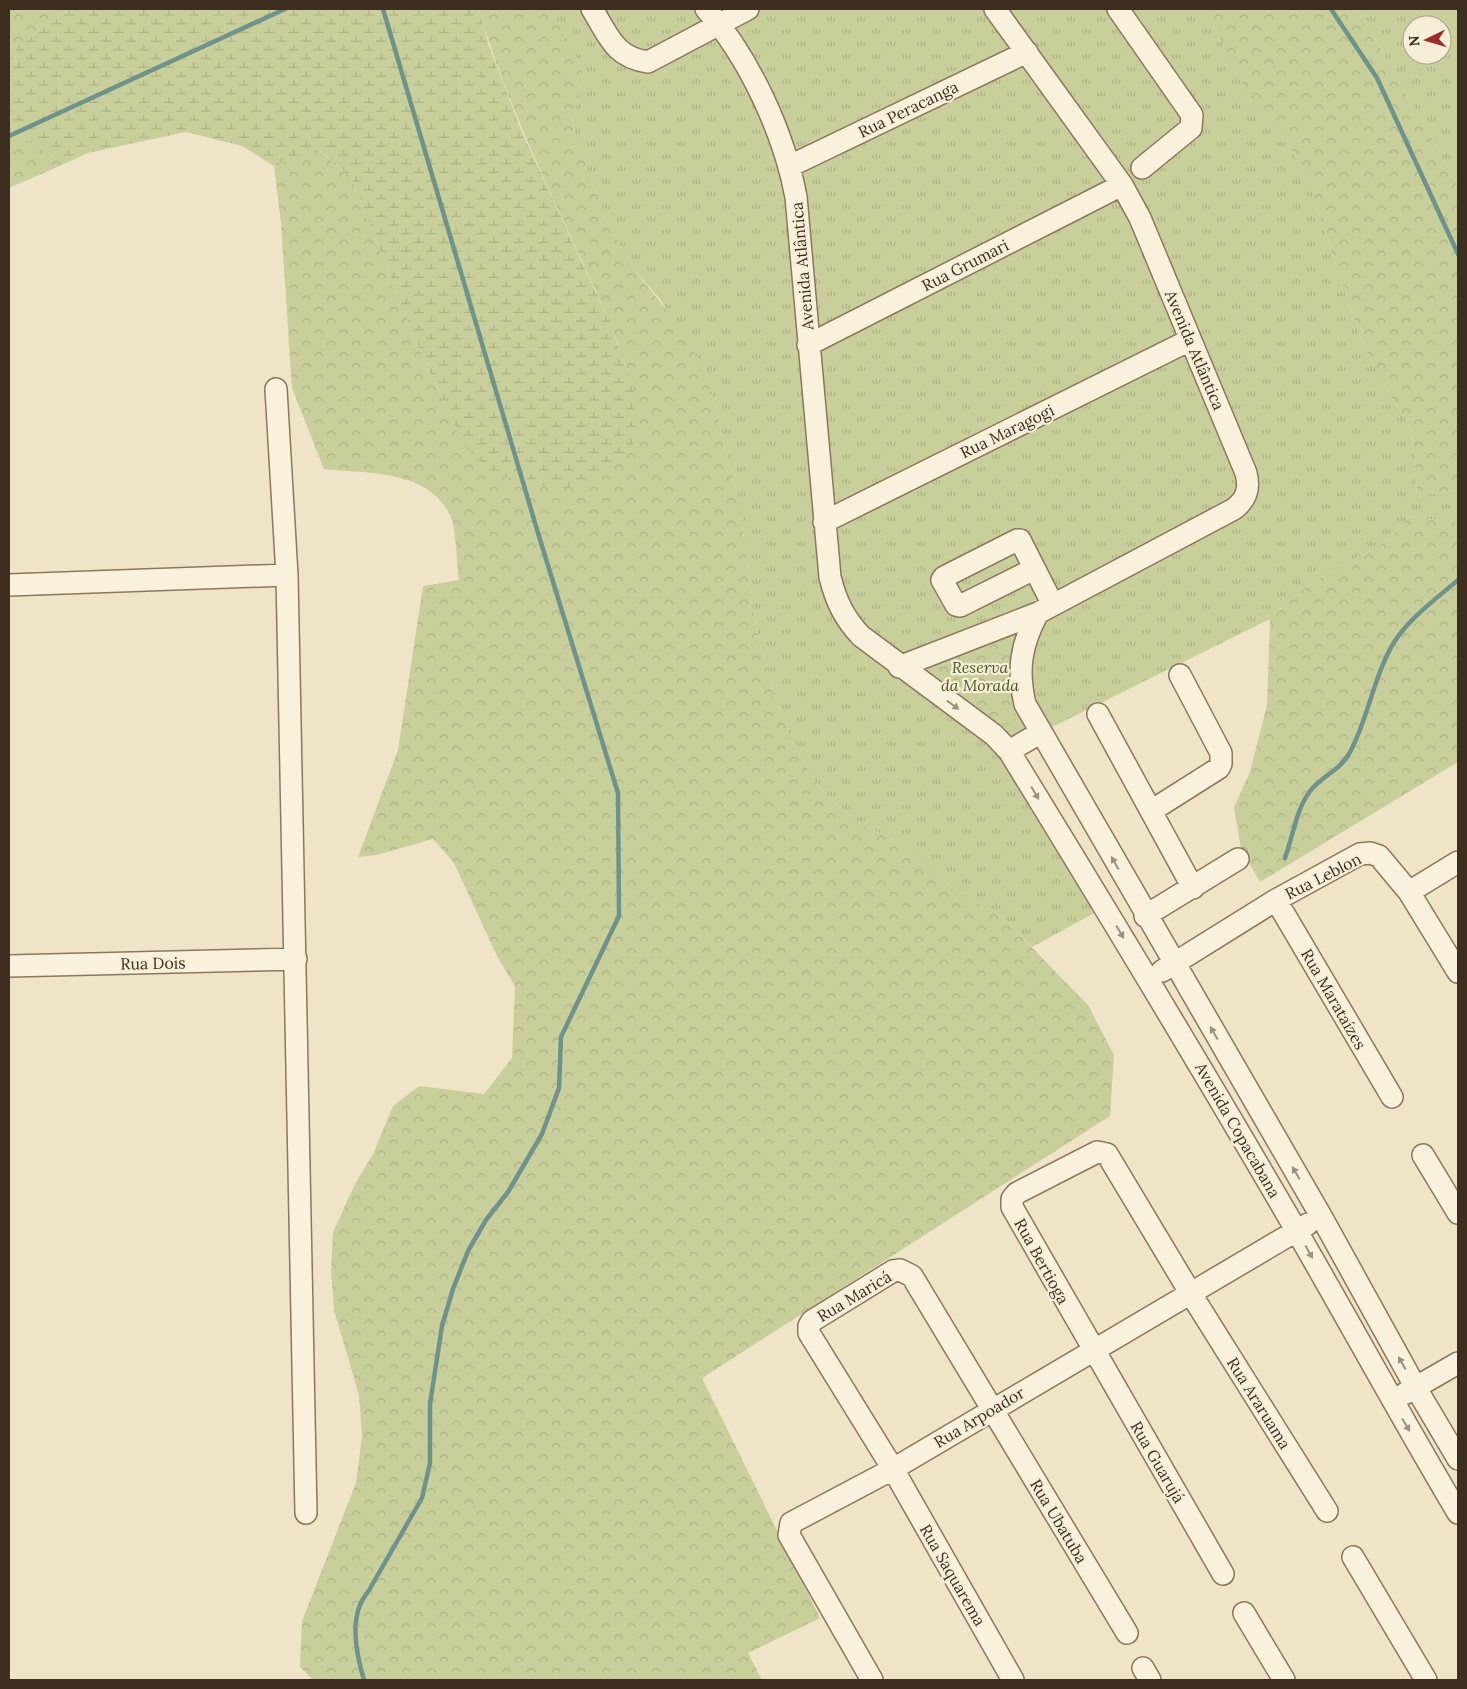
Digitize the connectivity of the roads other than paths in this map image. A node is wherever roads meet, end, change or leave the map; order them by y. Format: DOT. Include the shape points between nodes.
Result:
graph roads {
  1 [pos="592,9"];
  2 [pos="748,9"];
  3 [pos="996,9"];
  4 [pos="1118,9"];
  5 [pos="713,16"];
  6 [pos="1027,52"];
  7 [pos="790,166"];
  8 [pos="1142,168"];
  9 [pos="1122,185"];
  10 [pos="1190,340"];
  11 [pos="808,345"];
  12 [pos="276,389"];
  13 [pos="824,522"];
  14 [pos="1034,569"];
  15 [pos="287,575"];
  16 [pos="9,585"];
  17 [pos="1045,609"];
  18 [pos="899,667"];
  19 [pos="1180,676"];
  20 [pos="1098,714"];
  21 [pos="1040,733"];
  22 [pos="1009,751"];
  23 [pos="1151,810"];
  24 [pos="1238,859"];
  25 [pos="1458,862"];
  26 [pos="1194,888"];
  27 [pos="1409,892"];
  28 [pos="1276,900"];
  29 [pos="1145,916"];
  30 [pos="296,959"];
  31 [pos="1175,964"];
  32 [pos="9,966"];
  33 [pos="1458,972"];
  34 [pos="1148,979"];
  35 [pos="1392,1097"];
  36 [pos="1423,1155"];
  37 [pos="1458,1213"];
  38 [pos="1321,1216"];
  39 [pos="1297,1231"];
  40 [pos="1191,1294"];
  41 [pos="1093,1351"];
  42 [pos="1458,1363"];
  43 [pos="1416,1388"];
  44 [pos="1392,1401"];
  45 [pos="991,1409"];
  46 [pos="1458,1459"];
  47 [pos="893,1469"];
  48 [pos="1327,1511"];
  49 [pos="306,1513"];
  50 [pos="1458,1513"];
  51 [pos="1353,1557"];
  52 [pos="1223,1574"];
  53 [pos="1244,1612"];
  54 [pos="1127,1633"];
  55 [pos="872,1680"];
  56 [pos="1013,1680"];
  57 [pos="1284,1680"];
  58 [pos="1426,1680"];
  1 -- 5 [label="street" via="619,52 633,60 648,62"];
  2 -- 5 [label="street"];
  3 -- 6 [label="street, Avenida Atlântica"];
  4 -- 8 [label="street" via="1192,115 1191,128"];
  5 -- 7 [label="street, Avenida Atlântica" via="750,74"];
  6 -- 7 [label="street, Rua Peracanga"];
  6 -- 9 [label="street, Avenida Atlântica"];
  7 -- 11 [label="street, Avenida Atlântica" via="796,197"];
  9 -- 10 [label="street, Avenida Atlântica" via="1140,218"];
  9 -- 11 [label="street, Rua Grumari"];
  10 -- 13 [label="street, Rua Maragogi"];
  10 -- 17 [label="street, Avenida Atlântica" via="1246,473 1246,497 1234,509"];
  11 -- 13 [label="street, Avenida Atlântica"];
  12 -- 15 [label="street"];
  13 -- 18 [label="street, Avenida Atlântica" via="830,577 842,613 860,636"];
  14 -- 17 [label="street"];
  15 -- 16 [label="street"];
  15 -- 30 [label="street"];
  17 -- 18 [label="street, Avenida Atlântica"];
  17 -- 21 [label="street" via="1027,633 1020,658 1020,686"];
  18 -- 22 [label="street, Avenida Atlântica, one-way" via="994,735"];
  19 -- 23 [label="street" via="1220,753 1222,764"];
  20 -- 23 [label="street"];
  21 -- 22 [label="street"];
  29 -- 21 [label="street, Avenida Copacabana, one-way"];
  22 -- 34 [label="street, Avenida Copacabana, one-way"];
  23 -- 26 [label="street"];
  24 -- 26 [label="street"];
  25 -- 27 [label="street"];
  26 -- 29 [label="street"];
  27 -- 28 [label="street, Rua Leblon" via="1379,856 1370,853 1360,854"];
  27 -- 33 [label="street, Rua Leblon"];
  28 -- 31 [label="street, Rua Leblon"];
  28 -- 35 [label="street, Rua Marataízes"];
  29 -- 31 [label="street, Avenida Copacabana"];
  30 -- 32 [label="street, Rua Dois"];
  30 -- 49 [label="street"];
  31 -- 34 [label="street, Rua Leblon"];
  38 -- 31 [label="street, Avenida Copacabana, one-way"];
  34 -- 39 [label="street, Avenida Copacabana"];
  36 -- 37 [label="street"];
  38 -- 39 [label="street, Rua Arpoador"];
  43 -- 38 [label="street, Avenida Copacabana, one-way"];
  39 -- 40 [label="street, Rua Arpoador"];
  39 -- 44 [label="street, Avenida Copacabana, one-way"];
  40 -- 41 [label="street, Rua Arpoador"];
  40 -- 41 [label="street, Rua Bertioga" via="1104,1152 1097,1152 1017,1193 1012,1199 1012,1207"];
  40 -- 48 [label="street, Rua Araruama"];
  41 -- 45 [label="street, Rua Arpoador"];
  41 -- 52 [label="street, Rua Guarujá"];
  42 -- 43 [label="street"];
  43 -- 44 [label="street"];
  43 -- 46 [label="street, Avenida Copacabana"];
  44 -- 50 [label="street, Avenida Copacabana, one-way"];
  45 -- 47 [label="street, Rua Arpoador"];
  45 -- 47 [label="street, Rua Maricá" via="912,1276 900,1270 893,1271 812,1321 809,1333"];
  45 -- 54 [label="street, Rua Ubatuba"];
  47 -- 55 [label="street, Rua Arpoador" via="791,1523 788,1528 789,1535"];
  47 -- 56 [label="street, Rua Saquarema"];
  51 -- 58 [label="street"];
  53 -- 57 [label="street"];
}
